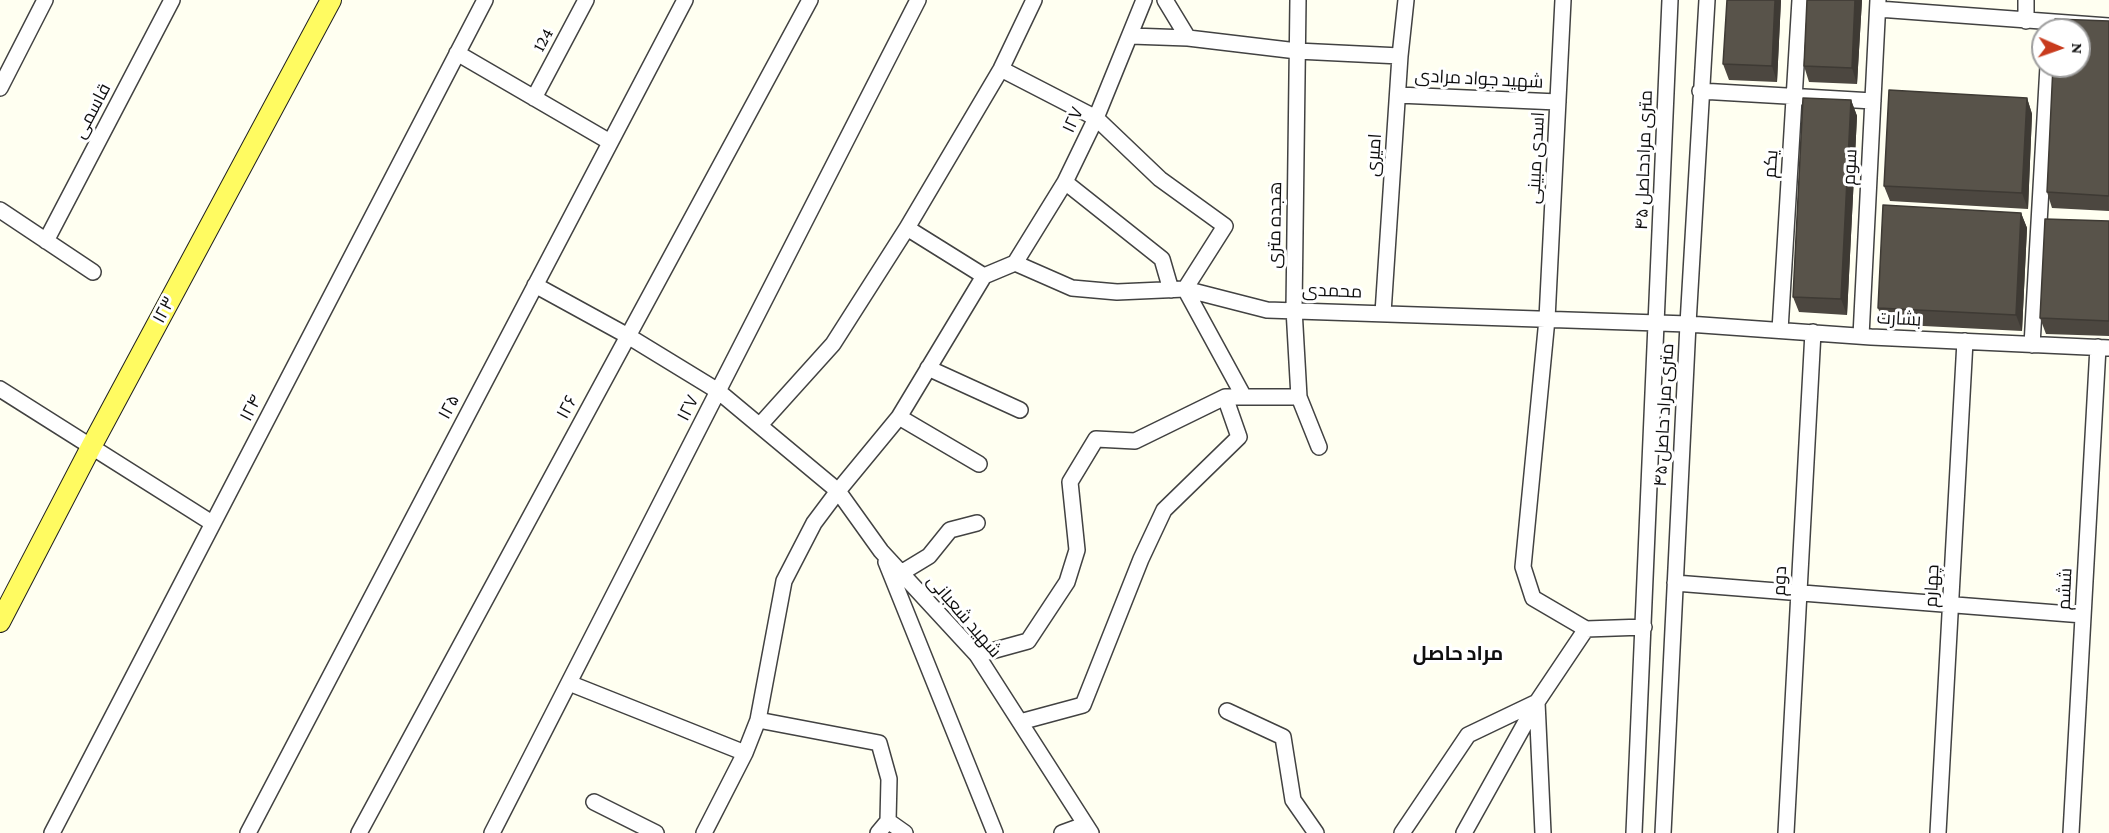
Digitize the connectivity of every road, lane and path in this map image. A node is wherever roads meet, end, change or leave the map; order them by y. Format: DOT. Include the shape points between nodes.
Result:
graph roads {
  1 [pos="45,0"];
  2 [pos="172,0"];
  3 [pos="331,0"];
  4 [pos="485,0"];
  5 [pos="586,0"];
  6 [pos="685,0"];
  7 [pos="810,0"];
  8 [pos="918,0"];
  9 [pos="1034,0"];
  10 [pos="1144,0"];
  11 [pos="1165,0"];
  12 [pos="1298,0"];
  13 [pos="1406,0"];
  14 [pos="1563,0"];
  15 [pos="1670,0"];
  16 [pos="1707,0"];
  17 [pos="1800,0"];
  18 [pos="2026,0"];
  19 [pos="1878,5"];
  20 [pos="2026,21"];
  21 [pos="2031,22"];
  22 [pos="2091,26"];
  23 [pos="2109,26"];
  24 [pos="1131,36"];
  25 [pos="1188,39"];
  26 [pos="1297,51"];
  27 [pos="457,53"];
  28 [pos="1400,56"];
  29 [pos="1001,69"];
  30 [pos="2046,78"];
  31 [pos="0,88"];
  32 [pos="1700,91"];
  33 [pos="1398,95"];
  34 [pos="1795,96"];
  35 [pos="1877,97"];
  36 [pos="534,98"];
  37 [pos="1558,102"];
  38 [pos="1096,118"];
  39 [pos="610,142"];
  40 [pos="1065,182"];
  41 [pos="0,210"];
  42 [pos="907,228"];
  43 [pos="46,241"];
  44 [pos="1015,263"];
  45 [pos="93,272"];
  46 [pos="984,276"];
  47 [pos="535,285"];
  48 [pos="1178,290"];
  49 [pos="1294,309"];
  50 [pos="1383,313"];
  51 [pos="1547,318"];
  52 [pos="1656,322"];
  53 [pos="1688,324"];
  54 [pos="1780,330"];
  55 [pos="1813,332"];
  56 [pos="628,336"];
  57 [pos="1861,336"];
  58 [pos="1965,341"];
  59 [pos="2032,345"];
  60 [pos="2104,347"];
  61 [pos="928,368"];
  62 [pos="0,389"];
  63 [pos="718,391"];
  64 [pos="1225,397"];
  65 [pos="1244,397"];
  66 [pos="1299,397"];
  67 [pos="1020,410"];
  68 [pos="898,417"];
  69 [pos="760,425"];
  70 [pos="91,447"];
  71 [pos="1319,447"];
  72 [pos="979,464"];
  73 [pos="838,491"];
  74 [pos="212,523"];
  75 [pos="977,524"];
  76 [pos="881,550"];
  77 [pos="901,573"];
  78 [pos="1675,583"];
  79 [pos="1799,593"];
  80 [pos="1951,605"];
  81 [pos="2083,615"];
  82 [pos="0,622"];
  83 [pos="1644,627"];
  84 [pos="1586,629"];
  85 [pos="977,656"];
  86 [pos="569,683"];
  87 [pos="1537,702"];
  88 [pos="1227,711"];
  89 [pos="758,720"];
  90 [pos="1020,722"];
  91 [pos="745,753"];
  92 [pos="594,802"];
  93 [pos="888,821"];
  94 [pos="1088,829"];
  95 [pos="51,833"];
  96 [pos="248,833"];
  97 [pos="359,833"];
  98 [pos="492,833"];
  99 [pos="656,833"];
  100 [pos="704,833"];
  101 [pos="878,833"];
  102 [pos="905,833"];
  103 [pos="995,833"];
  104 [pos="1062,833"];
  105 [pos="1317,833"];
  106 [pos="1402,833"];
  107 [pos="1464,833"];
  108 [pos="1543,833"];
  109 [pos="1634,833"];
  110 [pos="1663,833"];
  111 [pos="1786,833"];
  112 [pos="1938,833"];
  113 [pos="2070,833"];
  1 -- 31 [label="street"];
  2 -- 43 [label="street, قاسمی"];
  3 -- 70 [label="main road, ۱۲۳"];
  4 -- 27 [label="street, ۱۲۴"];
  5 -- 36 [label="street, 124"];
  6 -- 39 [label="street, ۱۲۵"];
  7 -- 56 [label="street, ۱۲۶"];
  8 -- 63 [label="street, ۱۲۷"];
  9 -- 29 [label="street"];
  10 -- 24 [label="street, ۱۲۷"];
  11 -- 25 [label="street"];
  12 -- 26 [label="street, هجده متری"];
  13 -- 28 [label="street, امیری"];
  14 -- 37 [label="street, اسدی مبینی"];
  15 -- 52 [label="street, ۴۵ متری مرادحاصل"];
  16 -- 32 [label="street, ۴۵ متری مراد حاصل"];
  17 -- 34 [label="street, یکم"];
  18 -- 20 [label="street"];
  19 -- 20 [label="street"];
  19 -- 35 [label="street, سوم"];
  20 -- 21 [label="street"];
  22 -- 23 [label="street"];
  24 -- 25 [label="street"];
  24 -- 38 [label="street, ۱۲۷"];
  25 -- 26 [label="street"];
  26 -- 28 [label="street"];
  26 -- 49 [label="street, هجده متری"];
  27 -- 36 [label="street"];
  27 -- 74 [label="street, ۱۲۴"];
  28 -- 33 [label="street, امیری"];
  29 -- 38 [label="street"];
  29 -- 42 [label="street"];
  30 -- 59 [label="street" via="2040,105 2040,220"];
  32 -- 34 [label="street"];
  32 -- 53 [label="street, ۴۵ متری مراد حاصل"];
  33 -- 37 [label="street, شهید جواد مرادی"];
  33 -- 50 [label="street, امیری"];
  34 -- 35 [label="street"];
  34 -- 54 [label="street, یکم"];
  35 -- 57 [label="street, سوم" via="1873,210"];
  36 -- 39 [label="street"];
  37 -- 51 [label="street, اسدی مبینی"];
  38 -- 40 [label="street, ۱۲۷"];
  38 -- 48 [label="street" via="1160,179 1226,226"];
  39 -- 47 [label="street, ۱۲۵"];
  40 -- 44 [label="street, ۱۲۷"];
  40 -- 48 [label="street" via="1162,259"];
  41 -- 43 [label="street"];
  42 -- 46 [label="street"];
  42 -- 69 [label="street" via="833,344"];
  43 -- 45 [label="street"];
  44 -- 46 [label="street"];
  44 -- 48 [label="street, محمدی" via="1072,288 1117,292"];
  46 -- 61 [label="street"];
  47 -- 56 [label="street, شهید شعبانی"];
  47 -- 96 [label="street, ۱۲۵"];
  48 -- 49 [label="street, محمدی" via="1267,310"];
  48 -- 65 [label="street"];
  49 -- 50 [label="street, محمدی"];
  49 -- 66 [label="street, هجده متری"];
  50 -- 51 [label="street, محمدی"];
  51 -- 52 [label="street, محمدی"];
  51 -- 84 [label="street, اسدی مبینی" via="1523,567 1533,598"];
  52 -- 53 [label="street, محمدی"];
  52 -- 83 [label="street, ۴۵ متری مراد حاصل"];
  53 -- 54 [label="street, بشارت"];
  53 -- 78 [label="street, ۴۵ متری مراد حاصل"];
  54 -- 55 [label="street, بشارت"];
  55 -- 57 [label="street, بشارت"];
  55 -- 79 [label="street, دوم"];
  56 -- 63 [label="street, شهید شعبانی"];
  56 -- 97 [label="street, ۱۲۶"];
  57 -- 58 [label="street, بشارت"];
  58 -- 59 [label="street, بشارت"];
  58 -- 80 [label="street, چهارم"];
  59 -- 60 [label="street, بشارت"];
  60 -- 81 [label="street, ششم"];
  61 -- 67 [label="street"];
  61 -- 68 [label="street"];
  62 -- 70 [label="street"];
  63 -- 69 [label="street, شهید شعبانی"];
  63 -- 86 [label="street, ۱۲۷"];
  64 -- 65 [label="street"];
  64 -- 85 [label="street" via="1135,441 1096,439 1070,482 1077,550 1067,582 1028,641"];
  64 -- 90 [label="street" via="1239,437 1164,510 1083,705"];
  65 -- 66 [label="street"];
  66 -- 71 [label="street, هجده متری"];
  68 -- 72 [label="street"];
  68 -- 73 [label="street"];
  69 -- 73 [label="street, شهید شعبانی"];
  70 -- 74 [label="street"];
  70 -- 82 [label="main road, ۱۲۳"];
  73 -- 76 [label="street, شهید شعبانی"];
  73 -- 89 [label="street" via="814,523 784,581"];
  74 -- 95 [label="street, ۱۲۴"];
  75 -- 77 [label="street" via="950,530 929,556"];
  76 -- 77 [label="street, شهید شعبانی"];
  76 -- 103 [label="street"];
  77 -- 85 [label="street, شهید شعبانی"];
  78 -- 79 [label="street"];
  78 -- 110 [label="street, ۴۵ متری مراد حاصل"];
  79 -- 80 [label="street"];
  79 -- 111 [label="street, دوم"];
  80 -- 81 [label="street"];
  80 -- 112 [label="street, چهارم"];
  81 -- 113 [label="street, ششم"];
  83 -- 84 [label="street"];
  83 -- 109 [label="street, ۴۵ متری مراد حاصل"];
  84 -- 87 [label="street"];
  85 -- 90 [label="street, شهید شعبانی"];
  86 -- 91 [label="street"];
  86 -- 98 [label="street, ۱۲۷"];
  87 -- 106 [label="street" via="1468,735"];
  87 -- 107 [label="street"];
  87 -- 108 [label="street"];
  88 -- 105 [label="street" via="1283,737 1293,800"];
  89 -- 91 [label="street"];
  89 -- 93 [label="street" via="879,743 889,779"];
  90 -- 94 [label="street, شهید شعبانی"];
  91 -- 100 [label="street"];
  92 -- 99 [label="street"];
  93 -- 101 [label="street"];
  93 -- 102 [label="street"];
  94 -- 104 [label="street"];
}
